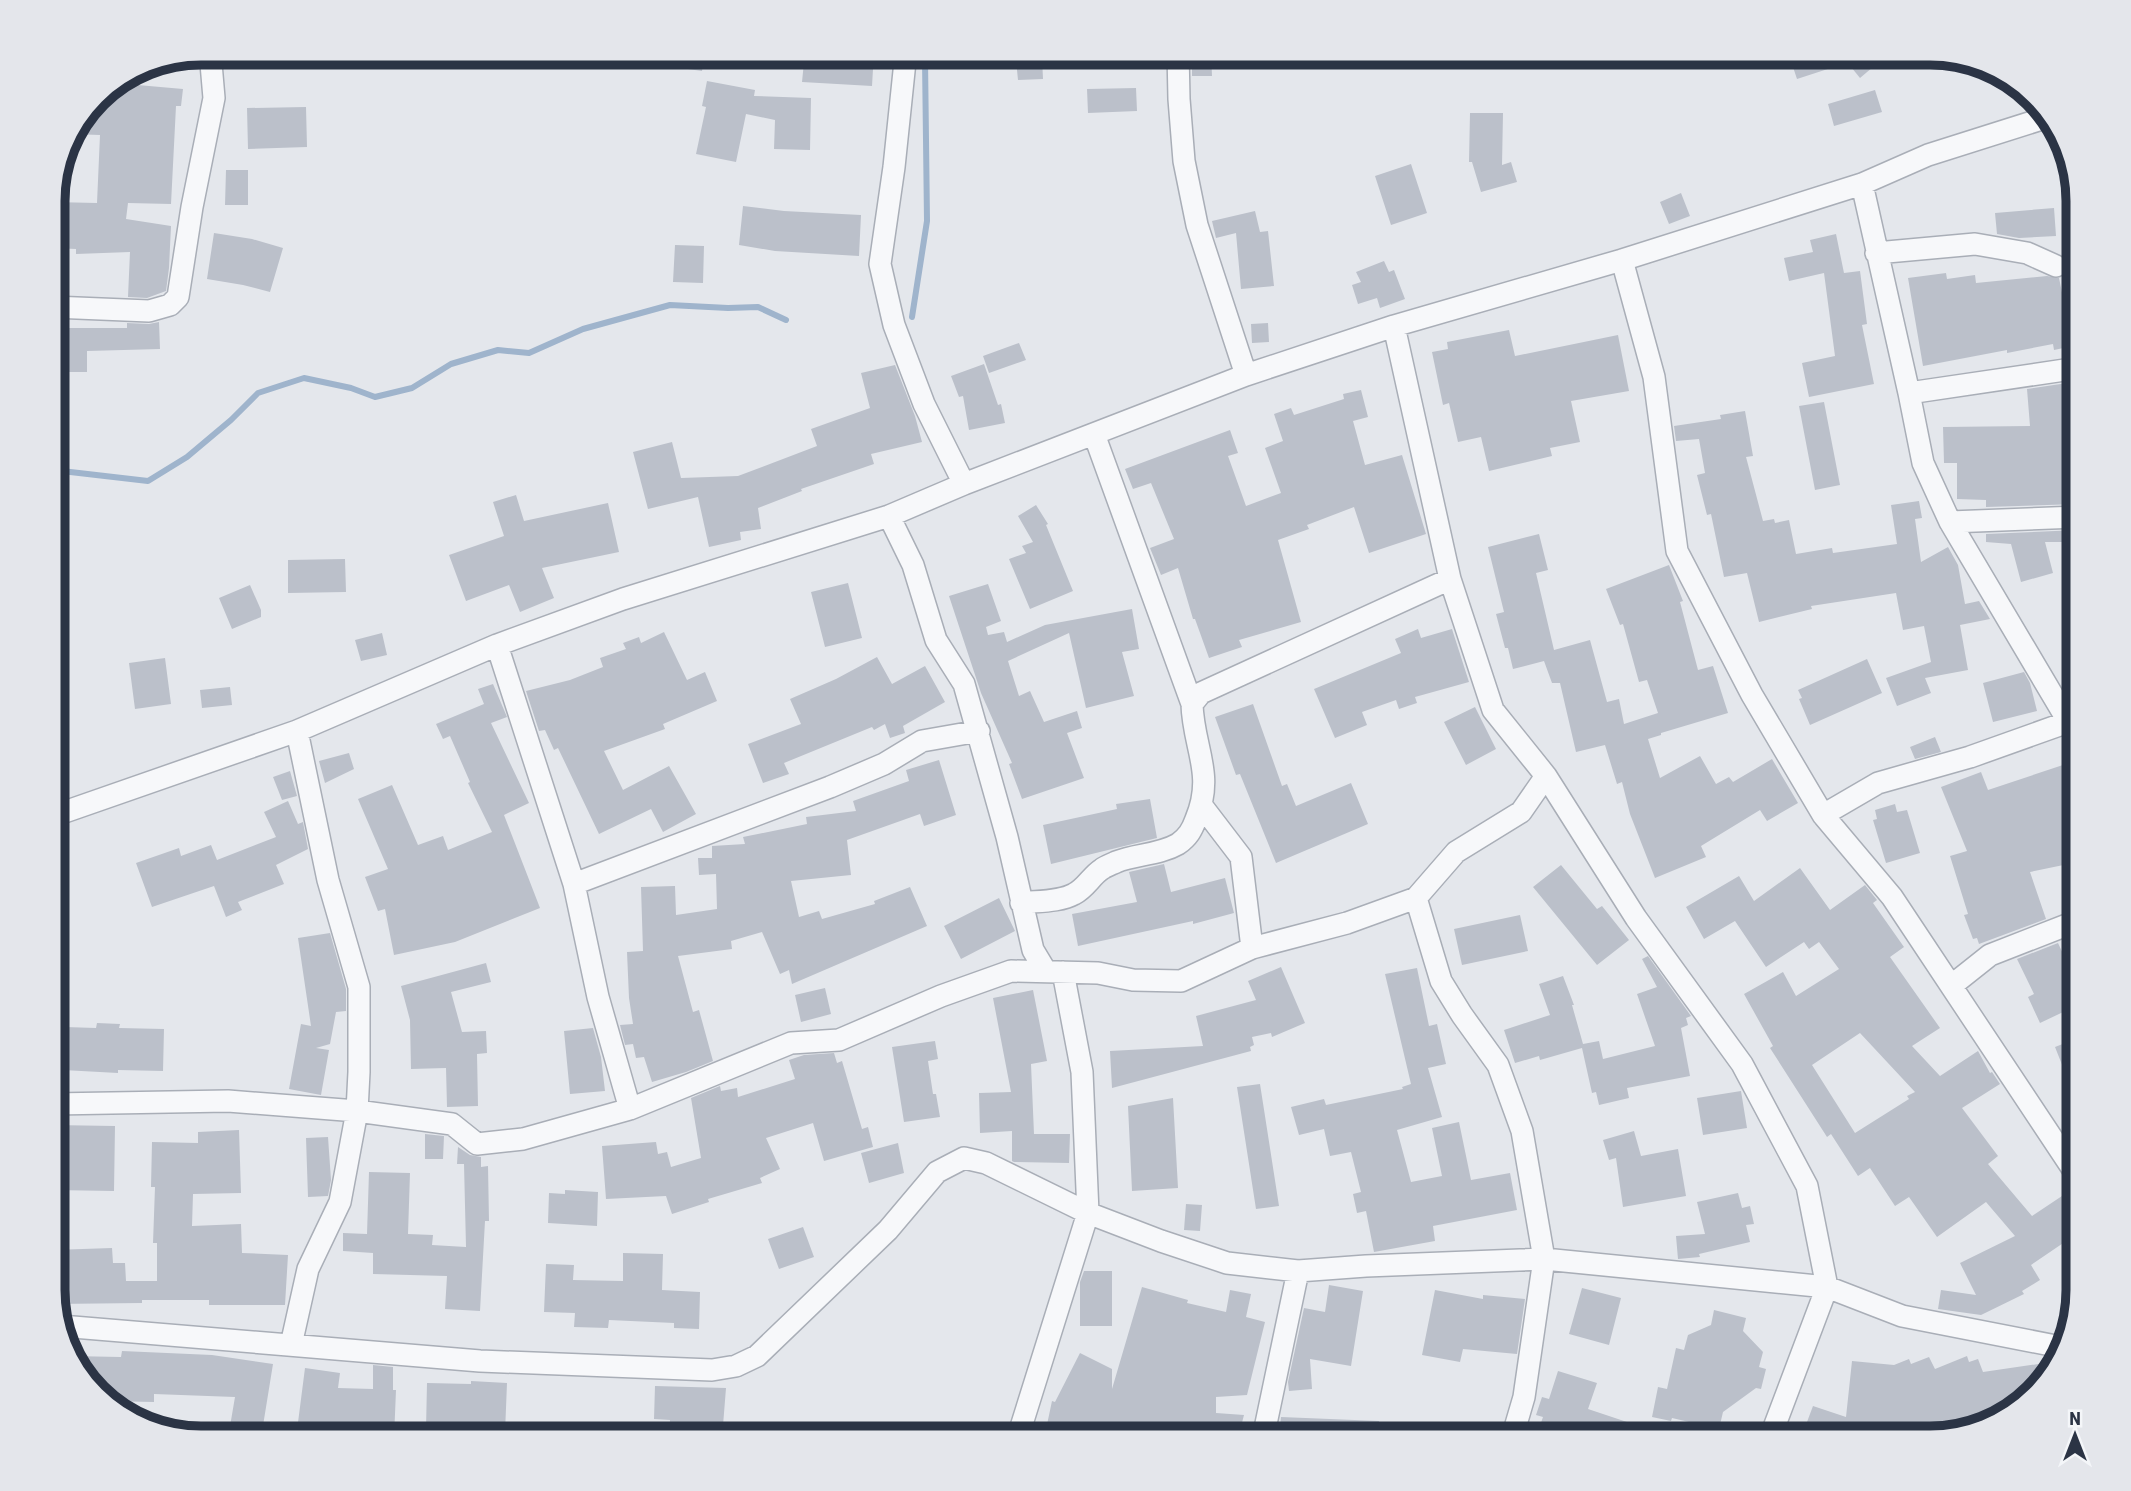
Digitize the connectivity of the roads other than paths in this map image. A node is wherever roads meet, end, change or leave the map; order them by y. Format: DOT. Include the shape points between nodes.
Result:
graph roads {
  1 [pos="211,65"];
  2 [pos="905,65"];
  3 [pos="1178,65"];
  4 [pos="2039,120"];
  5 [pos="1862,184"];
  6 [pos="1877,253"];
  7 [pos="1622,260"];
  8 [pos="2056,266"];
  9 [pos="65,308"];
  10 [pos="1394,327"];
  11 [pos="2066,370"];
  12 [pos="1246,375"];
  13 [pos="1909,393"];
  14 [pos="1094,434"];
  15 [pos="964,484"];
  16 [pos="889,516"];
  17 [pos="2066,517"];
  18 [pos="1950,522"];
  19 [pos="1450,579"];
  20 [pos="497,645"];
  21 [pos="1192,704"];
  22 [pos="2066,718"];
  23 [pos="297,731"];
  24 [pos="979,732"];
  25 [pos="2066,732"];
  26 [pos="1546,776"];
  27 [pos="1202,806"];
  28 [pos="65,812"];
  29 [pos="1823,815"];
  30 [pos="574,884"];
  31 [pos="1416,898"];
  32 [pos="1021,903"];
  33 [pos="2066,926"];
  34 [pos="1252,948"];
  35 [pos="1033,950"];
  36 [pos="1011,971"];
  37 [pos="1054,971"];
  38 [pos="1951,986"];
  39 [pos="65,1104"];
  40 [pos="630,1109"];
  41 [pos="356,1111"];
  42 [pos="2066,1158"];
  43 [pos="1088,1213"];
  44 [pos="1544,1259"];
  45 [pos="1298,1271"];
  46 [pos="1827,1287"];
  47 [pos="70,1327"];
  48 [pos="290,1345"];
  49 [pos="2054,1346"];
  50 [pos="1021,1426"];
  51 [pos="1266,1426"];
  52 [pos="1516,1426"];
  53 [pos="1775,1426"];
  1 -- 9 [label="street" via="215,98 178,296 170,305 149,311"];
  2 -- 15 [label="street" via="880,264 894,325"];
  3 -- 12 [label="street" via="1184,161 1198,225"];
  4 -- 5 [label="street" via="1928,155"];
  5 -- 6 [label="street"];
  5 -- 7 [label="street"];
  6 -- 8 [label="street" via="1975,244 2027,253"];
  6 -- 13 [label="street"];
  7 -- 10 [label="street"];
  7 -- 29 [label="street" via="1654,377 1677,551 1752,695"];
  10 -- 12 [label="street"];
  10 -- 19 [label="street"];
  11 -- 13 [label="street"];
  12 -- 14 [label="street"];
  13 -- 18 [label="street" via="1923,463"];
  14 -- 15 [label="street"];
  14 -- 21 [label="street"];
  15 -- 16 [label="street"];
  16 -- 20 [label="street" via="624,599"];
  16 -- 24 [label="street" via="913,565 936,640 964,684"];
  17 -- 18 [label="street"];
  18 -- 22 [label="street"];
  19 -- 21 [label="street" via="1201,693"];
  19 -- 26 [label="street" via="1493,710"];
  20 -- 23 [label="street"];
  20 -- 30 [label="street"];
  21 -- 27 [label="street" via="1203,762"];
  23 -- 28 [label="street"];
  23 -- 41 [label="street" via="328,880 359,987"];
  24 -- 30 [label="street" via="922,741 884,764 830,787"];
  24 -- 32 [label="street"];
  25 -- 29 [label="street" via="1878,783"];
  26 -- 31 [label="street" via="1521,812 1457,852"];
  26 -- 46 [label="street" via="1636,918 1742,1064 1807,1186"];
  27 -- 32 [label="street" via="1190,835 1177,845 1101,869 1072,895"];
  27 -- 34 [label="street" via="1241,857"];
  29 -- 38 [label="street" via="1892,897"];
  30 -- 40 [label="street" via="598,997"];
  31 -- 34 [label="street" via="1348,923"];
  31 -- 44 [label="street" via="1441,981 1498,1065 1522,1131"];
  32 -- 35 [label="street"];
  33 -- 38 [label="street" via="1990,955"];
  34 -- 37 [label="street" via="1181,981"];
  35 -- 36 [label="street"];
  35 -- 37 [label="street"];
  36 -- 37 [label="street"];
  36 -- 40 [label="street" via="839,1040 791,1043"];
  37 -- 43 [label="street" via="1082,1072"];
  38 -- 42 [label="street"];
  39 -- 41 [label="street" via="228,1101"];
  40 -- 41 [label="street" via="523,1139 477,1144 452,1124"];
  41 -- 48 [label="street" via="340,1202 308,1269"];
  43 -- 45 [label="street" via="1227,1262"];
  43 -- 48 [label="street" via="986,1163 964,1158 937,1171 888,1230 757,1356 712,1370 480,1361"];
  43 -- 50 [label="street"];
  44 -- 45 [label="street"];
  44 -- 46 [label="street"];
  44 -- 52 [label="street"];
  45 -- 51 [label="street"];
  46 -- 49 [label="street" via="1902,1316"];
  46 -- 53 [label="street"];
  47 -- 48 [label="street"];
}
